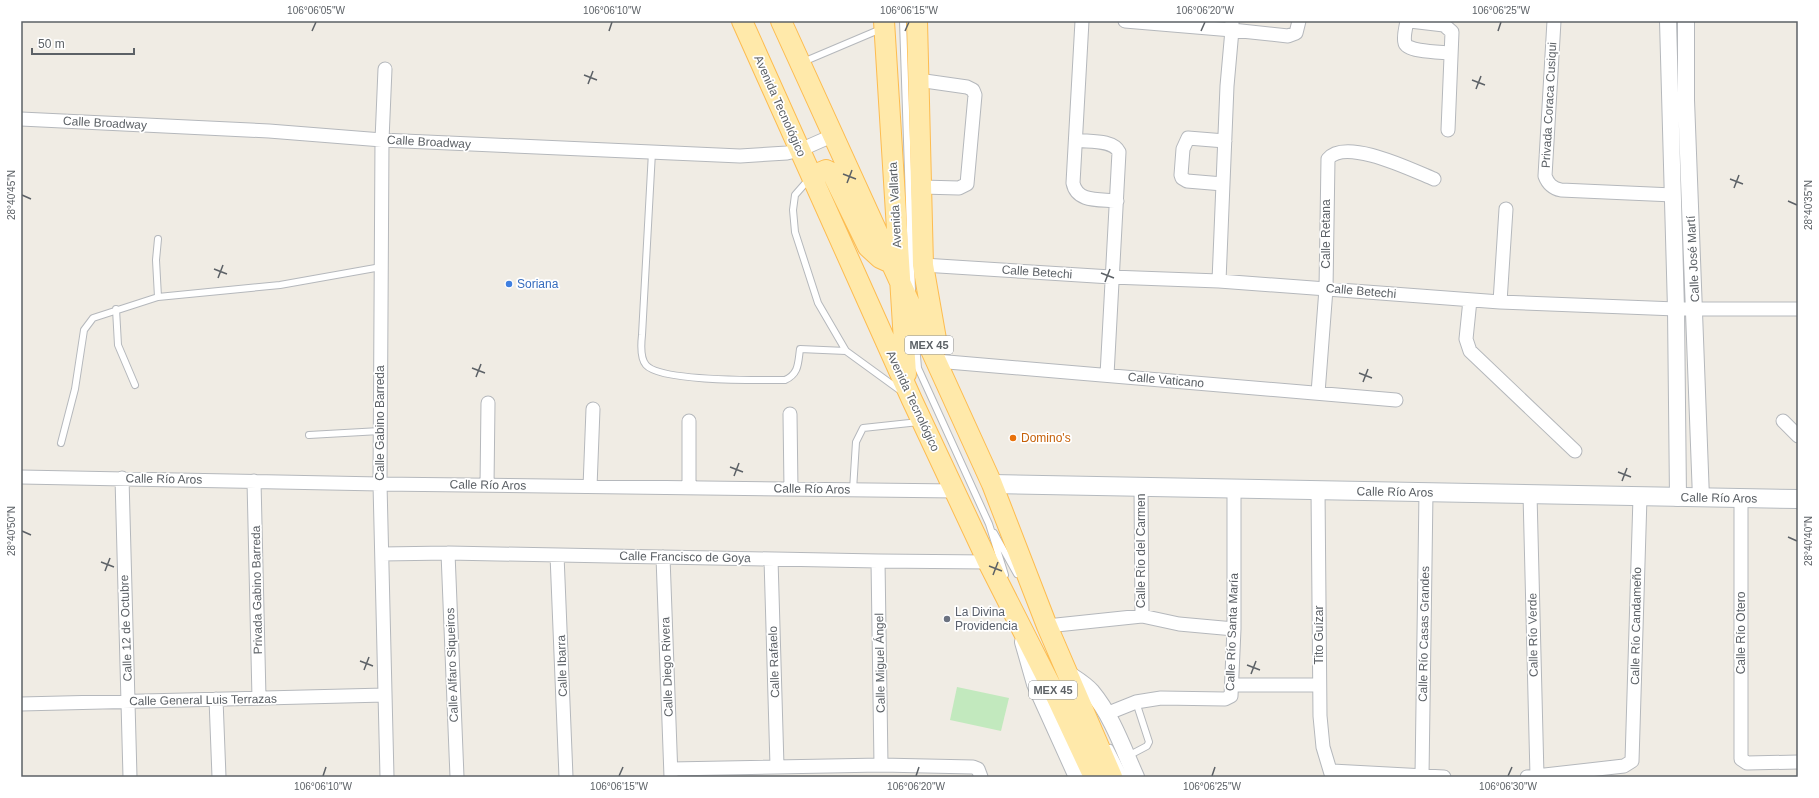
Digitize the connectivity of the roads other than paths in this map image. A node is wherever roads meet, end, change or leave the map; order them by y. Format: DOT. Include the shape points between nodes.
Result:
graph roads {
  1 [pos="732,21"];
  2 [pos="742,21"];
  3 [pos="781,21"];
  4 [pos="903,21"];
  5 [pos="917,21"];
  6 [pos="1082,21"];
  7 [pos="1125,21"];
  8 [pos="1298,21"];
  9 [pos="1407,21"];
  10 [pos="1410,21"];
  11 [pos="1554,21"];
  12 [pos="1668,21"];
  13 [pos="1686,21"];
  14 [pos="884,24"];
  15 [pos="1232,26"];
  16 [pos="1450,53"];
  17 [pos="801,64"];
  18 [pos="385,69"];
  19 [pos="918,80"];
  20 [pos="21,119"];
  21 [pos="1448,130"];
  22 [pos="834,136"];
  23 [pos="382,140"];
  24 [pos="1076,140"];
  25 [pos="1225,141"];
  26 [pos="800,150"];
  27 [pos="652,152"];
  28 [pos="812,176"];
  29 [pos="1434,179"];
  30 [pos="1224,184"];
  31 [pos="921,187"];
  32 [pos="1672,195"];
  33 [pos="1117,201"];
  34 [pos="1506,209"];
  35 [pos="158,239"];
  36 [pos="923,265"];
  37 [pos="381,267"];
  38 [pos="895,271"];
  39 [pos="1111,276"];
  40 [pos="1219,281"];
  41 [pos="1326,289"];
  42 [pos="158,297"];
  43 [pos="1470,300"];
  44 [pos="1500,302"];
  45 [pos="116,309"];
  46 [pos="913,309"];
  47 [pos="1676,309"];
  48 [pos="1695,309"];
  49 [pos="1798,309"];
  50 [pos="846,351"];
  51 [pos="936,361"];
  52 [pos="1107,375"];
  53 [pos="135,384"];
  54 [pos="1318,393"];
  55 [pos="909,394"];
  56 [pos="1396,400"];
  57 [pos="488,403"];
  58 [pos="593,409"];
  59 [pos="790,414"];
  60 [pos="689,421"];
  61 [pos="1783,421"];
  62 [pos="922,422"];
  63 [pos="380,431"];
  64 [pos="309,435"];
  65 [pos="1798,436"];
  66 [pos="61,443"];
  67 [pos="1575,451"];
  68 [pos="21,476"];
  69 [pos="122,478"];
  70 [pos="254,481"];
  71 [pos="380,484"];
  72 [pos="992,484"];
  73 [pos="488,485"];
  74 [pos="590,487"];
  75 [pos="1141,487"];
  76 [pos="688,488"];
  77 [pos="791,489"];
  78 [pos="1234,489"];
  79 [pos="853,490"];
  80 [pos="1318,490"];
  81 [pos="956,491"];
  82 [pos="1426,492"];
  83 [pos="1530,494"];
  84 [pos="1640,497"];
  85 [pos="1678,498"];
  86 [pos="1701,498"];
  87 [pos="1741,499"];
  88 [pos="1798,499"];
  89 [pos="989,524"];
  90 [pos="448,553"];
  91 [pos="382,554"];
  92 [pos="557,555"];
  93 [pos="663,557"];
  94 [pos="771,558"];
  95 [pos="878,562"];
  96 [pos="988,562"];
  97 [pos="1020,578"];
  98 [pos="1024,585"];
  99 [pos="1142,616"];
  100 [pos="1020,626"];
  101 [pos="1047,626"];
  102 [pos="1234,629"];
  103 [pos="1070,675"];
  104 [pos="1233,685"];
  105 [pos="1319,685"];
  106 [pos="385,695"];
  107 [pos="259,698"];
  108 [pos="216,699"];
  109 [pos="128,701"];
  110 [pos="1136,702"];
  111 [pos="21,704"];
  112 [pos="1100,716"];
  113 [pos="1127,756"];
  114 [pos="1108,760"];
  115 [pos="1798,762"];
  116 [pos="881,764"];
  117 [pos="777,766"];
  118 [pos="671,773"];
  119 [pos="1332,774"];
  120 [pos="1422,776"];
  121 [pos="1532,776"];
  122 [pos="130,777"];
  123 [pos="219,777"];
  124 [pos="387,777"];
  125 [pos="457,777"];
  126 [pos="566,777"];
  127 [pos="981,777"];
  128 [pos="1077,777"];
  129 [pos="1094,777"];
  130 [pos="1125,777"];
  131 [pos="1136,777"];
  132 [pos="1444,777"];
  1 -- 2 [label="street"];
  2 -- 26 [label="main road, Avenida Tecnológico / MEX 45"];
  3 -- 17 [label="main road, MEX 45"];
  4 -- 46 [label="lane"];
  5 -- 19 [label="main road"];
  6 -- 24 [label="street"];
  7 -- 15 [label="street"];
  8 -- 15 [label="street" via="1296,33 1293,35 1256,33"];
  9 -- 16 [label="street" via="1404,42 1406,46 1413,50"];
  10 -- 16 [label="street" via="1447,26 1452,32"];
  11 -- 32 [label="street, Privada Coraca Cusiqui" via="1546,176 1552,187 1561,190"];
  12 -- 32 [label="street, Calle José Martí"];
  13 -- 48 [label="street, Calle José Martí" via="1686,100"];
  14 -- 17 [label="lane"];
  14 -- 38 [label="main road, Avenida Vallarta"];
  15 -- 25 [label="street"];
  16 -- 21 [label="street"];
  17 -- 22 [label="main road, MEX 45"];
  18 -- 23 [label="street, Calle Gabino Barreda"];
  19 -- 31 [label="main road"];
  19 -- 31 [label="street" via="967,87 973,90 975,95 967,184 960,188"];
  20 -- 23 [label="street, Calle Broadway" via="269,131"];
  22 -- 26 [label="street, Calle Broadway"];
  22 -- 38 [label="main road, MEX 45"];
  23 -- 27 [label="street, Calle Broadway"];
  23 -- 37 [label="street, Calle Gabino Barreda"];
  24 -- 33 [label="street" via="1109,144 1118,148"];
  24 -- 33 [label="street" via="1074,191 1082,197"];
  25 -- 30 [label="street"];
  25 -- 30 [label="street" via="1188,138 1183,149 1181,175 1187,181"];
  26 -- 27 [label="street, Calle Broadway" via="773,155 740,156"];
  26 -- 28 [label="main road, Avenida Tecnológico / MEX 45"];
  27 -- 50 [label="lane" via="642,335 642,358 645,364 658,372 696,378 785,380 794,374 798,367 800,349"];
  28 -- 38 [label="main road" via="826,170 832,173 868,247"];
  28 -- 50 [label="lane" via="794,195 795,232 818,303"];
  28 -- 55 [label="main road, Avenida Tecnológico / MEX 45"];
  29 -- 41 [label="street, Calle Retana" via="1366,154 1348,151 1332,154 1328,159 1327,170"];
  30 -- 40 [label="street"];
  31 -- 36 [label="main road"];
  32 -- 47 [label="street, Calle José Martí"];
  33 -- 39 [label="street"];
  34 -- 44 [label="street"];
  35 -- 42 [label="lane"];
  36 -- 39 [label="street, Calle Betechi"];
  36 -- 51 [label="main road" via="937,341"];
  37 -- 42 [label="lane" via="280,285"];
  37 -- 63 [label="street, Calle Gabino Barreda"];
  38 -- 46 [label="main road, MEX 45"];
  38 -- 55 [label="main road, Avenida Vallarta"];
  39 -- 40 [label="street, Calle Betechi"];
  39 -- 52 [label="street"];
  40 -- 41 [label="street, Calle Betechi"];
  41 -- 43 [label="street, Calle Betechi"];
  41 -- 54 [label="street, Calle Retana"];
  42 -- 45 [label="lane"];
  43 -- 44 [label="street, Calle Betechi"];
  43 -- 67 [label="street" via="1466,339 1470,351"];
  44 -- 47 [label="street, Calle Betechi"];
  45 -- 53 [label="lane" via="118,345"];
  45 -- 66 [label="lane" via="94,318 84,330 75,389"];
  46 -- 51 [label="main road, MEX 45"];
  46 -- 89 [label="lane" via="918,368"];
  47 -- 48 [label="street, Calle Betechi"];
  47 -- 85 [label="street, Calle José Martí"];
  48 -- 49 [label="street, Calle Betechi"];
  48 -- 86 [label="street, Calle José Martí"];
  50 -- 55 [label="lane"];
  51 -- 52 [label="street, Calle Vaticano"];
  51 -- 72 [label="main road, MEX 45"];
  52 -- 54 [label="street, Calle Vaticano"];
  54 -- 56 [label="street, Calle Vaticano"];
  55 -- 62 [label="main road, Avenida Tecnológico / MEX 45"];
  57 -- 73 [label="street"];
  58 -- 74 [label="street"];
  59 -- 77 [label="street"];
  60 -- 76 [label="street"];
  61 -- 65 [label="street"];
  62 -- 79 [label="lane" via="864,428 856,442"];
  62 -- 81 [label="main road, Avenida Tecnológico / MEX 45"];
  63 -- 64 [label="lane"];
  63 -- 71 [label="street, Calle Gabino Barreda"];
  68 -- 69 [label="street, Calle Río Aros"];
  69 -- 70 [label="street, Calle Río Aros"];
  69 -- 109 [label="street, Calle 12 de Octubre"];
  70 -- 71 [label="street, Calle Río Aros"];
  70 -- 107 [label="street, Privada Gabino Barreda"];
  71 -- 73 [label="street, Calle Río Aros"];
  71 -- 91 [label="street, Calle Gabino Barreda"];
  72 -- 75 [label="main road, Calle Río Aros"];
  72 -- 101 [label="main road, MEX 45"];
  73 -- 74 [label="street, Calle Río Aros"];
  74 -- 76 [label="street, Calle Río Aros"];
  75 -- 78 [label="main road, Calle Río Aros"];
  75 -- 99 [label="street, Calle Río del Carmen"];
  76 -- 77 [label="street, Calle Río Aros"];
  77 -- 79 [label="street, Calle Río Aros"];
  78 -- 80 [label="main road, Calle Río Aros"];
  78 -- 102 [label="street, Calle Río Santa María"];
  79 -- 81 [label="street, Calle Río Aros"];
  80 -- 82 [label="main road, Calle Río Aros"];
  80 -- 105 [label="street, Tito Guízar"];
  81 -- 96 [label="main road, Avenida Tecnológico / MEX 45"];
  82 -- 83 [label="main road, Calle Río Aros"];
  82 -- 120 [label="street, Calle Río Casas Grandes"];
  83 -- 84 [label="main road, Calle Río Aros"];
  83 -- 121 [label="street, Calle Río Verde"];
  84 -- 85 [label="main road, Calle Río Aros"];
  84 -- 121 [label="street, Calle Río Candameño" via="1632,761 1624,766"];
  85 -- 86 [label="main road, Calle Río Aros"];
  86 -- 87 [label="main road, Calle Río Aros"];
  87 -- 88 [label="main road, Calle Río Aros"];
  87 -- 115 [label="street, Calle Río Otero" via="1741,759 1747,763"];
  89 -- 97 [label="lane"];
  89 -- 100 [label="lane"];
  90 -- 91 [label="street, Calle Francisco de Goya"];
  90 -- 92 [label="street, Calle Francisco de Goya"];
  90 -- 125 [label="street, Calle Alfaro Siqueiros"];
  91 -- 106 [label="street, Calle Gabino Barreda"];
  92 -- 93 [label="street, Calle Francisco de Goya"];
  92 -- 126 [label="street, Calle Ibarra"];
  93 -- 94 [label="street, Calle Francisco de Goya"];
  93 -- 118 [label="street, Calle Diego Rivera"];
  94 -- 95 [label="street, Calle Francisco de Goya"];
  94 -- 117 [label="street, Calle Rafaelo"];
  95 -- 96 [label="street, Calle Francisco de Goya"];
  95 -- 116 [label="street, Calle Miguel Ángel"];
  96 -- 100 [label="main road, Avenida Tecnológico / MEX 45"];
  98 -- 101 [label="lane"];
  99 -- 101 [label="street"];
  99 -- 102 [label="street" via="1180,624"];
  100 -- 128 [label="street" via="1024,652 1035,684"];
  100 -- 129 [label="main road, Avenida Tecnológico / MEX 45" via="1080,755"];
  101 -- 103 [label="main road, MEX 45"];
  102 -- 104 [label="street, Calle Río Santa María"];
  103 -- 112 [label="street" via="1092,692"];
  103 -- 114 [label="main road, MEX 45"];
  104 -- 105 [label="street"];
  104 -- 110 [label="street, Calle Río Santa María" via="1231,696 1225,699 1173,698"];
  105 -- 119 [label="street, Tito Guízar" via="1323,747"];
  106 -- 107 [label="street, Calle General Luis Terrazas"];
  106 -- 124 [label="street, Calle Gabino Barreda"];
  107 -- 108 [label="street, Calle General Luis Terrazas"];
  108 -- 109 [label="street, Calle General Luis Terrazas"];
  108 -- 123 [label="street"];
  109 -- 111 [label="street, Calle General Luis Terrazas"];
  109 -- 122 [label="street, Calle 12 de Octubre"];
  110 -- 112 [label="street, Calle Río Santa María"];
  110 -- 113 [label="lane" via="1149,742 1147,746"];
  112 -- 113 [label="street" via="1119,737"];
  113 -- 131 [label="street"];
  114 -- 130 [label="lane"];
  116 -- 117 [label="street"];
  116 -- 127 [label="street" via="973,767 978,769"];
  117 -- 118 [label="street"];
  119 -- 120 [label="street"];
  120 -- 132 [label="street"];
}
